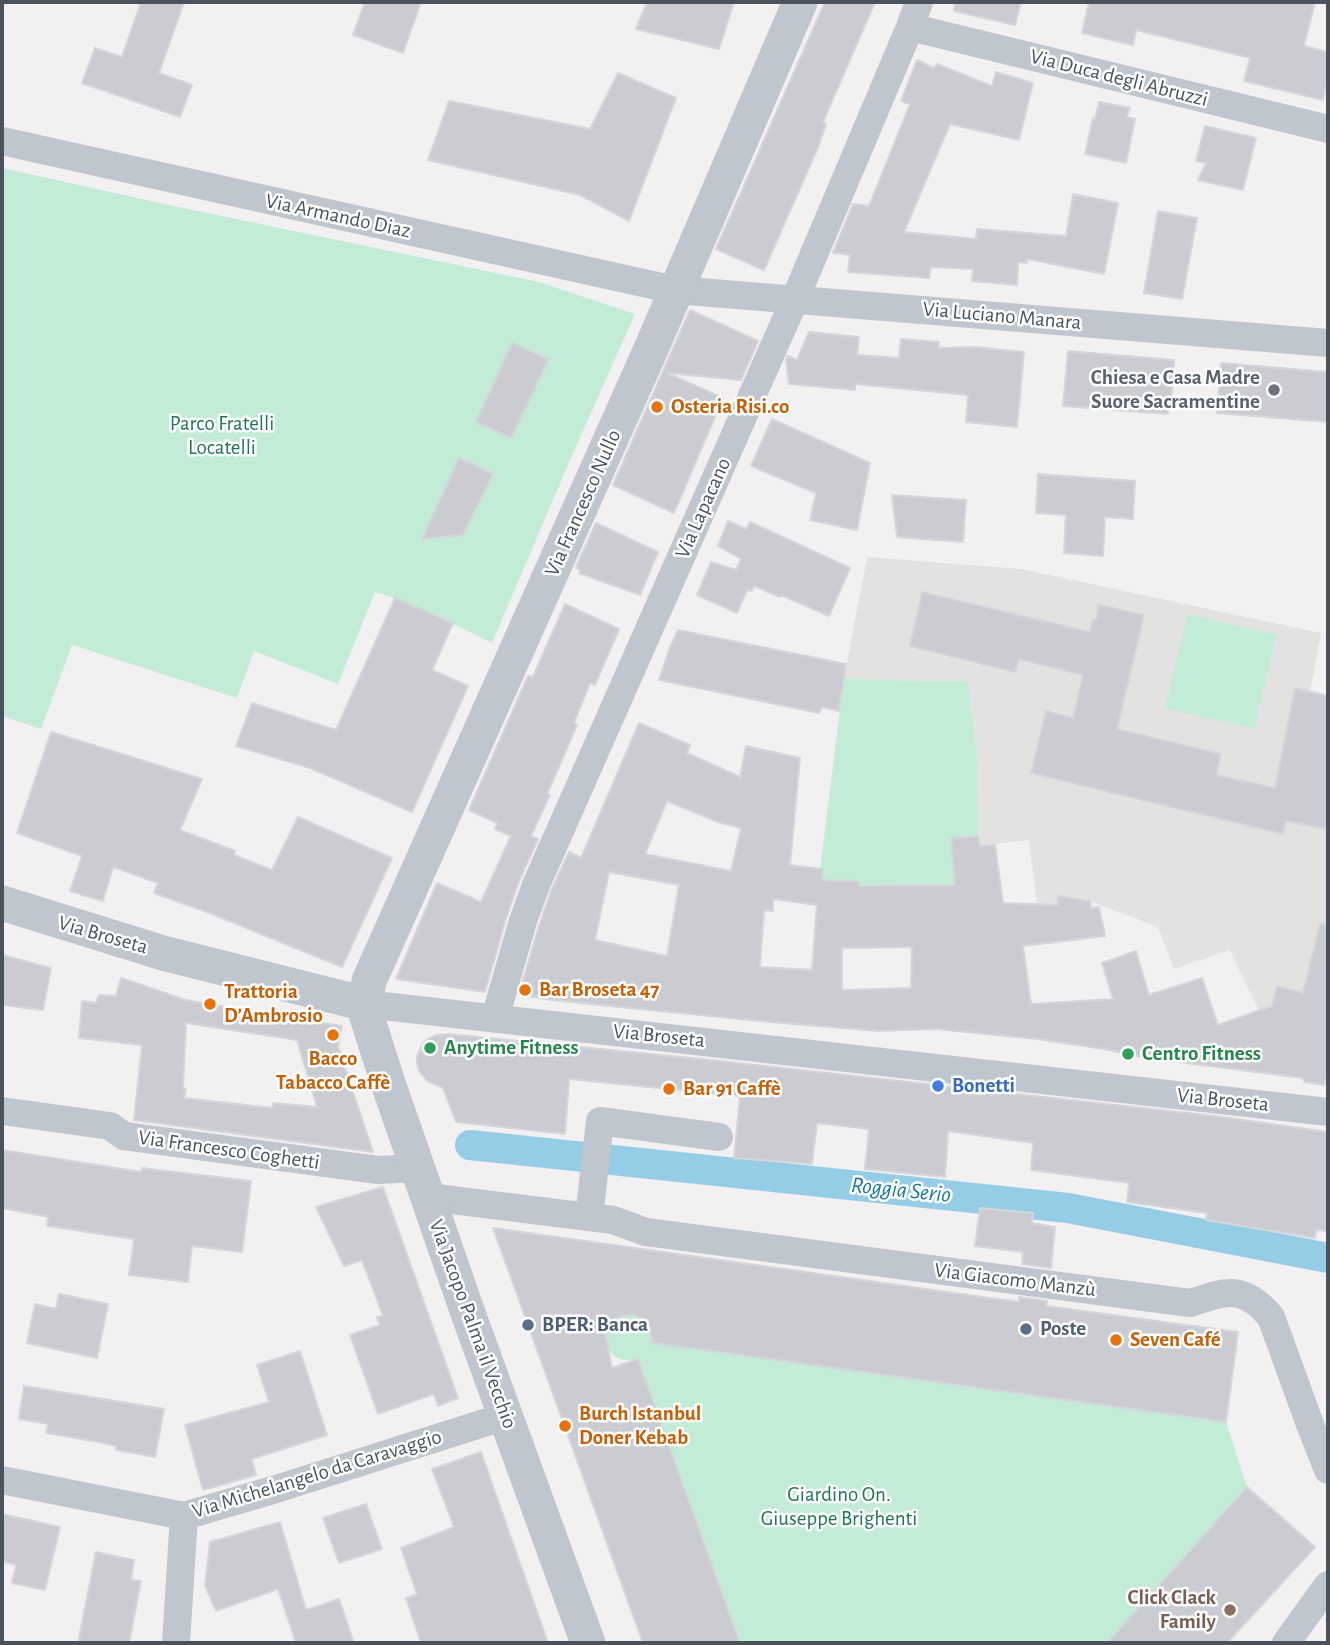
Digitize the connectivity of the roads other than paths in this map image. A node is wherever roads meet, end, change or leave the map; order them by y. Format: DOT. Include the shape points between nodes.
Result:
graph roads {
  1 [pos="800,2"];
  2 [pos="915,14"];
  3 [pos="1328,129"];
  4 [pos="2,141"];
  5 [pos="676,290"];
  6 [pos="795,299"];
  7 [pos="1328,342"];
  8 [pos="2,903"];
  9 [pos="365,1003"];
  10 [pos="495,1018"];
  11 [pos="2,1111"];
  12 [pos="1328,1112"];
  13 [pos="719,1137"];
  14 [pos="423,1182"];
  15 [pos="589,1217"];
  16 [pos="506,1416"];
  17 [pos="1328,1470"];
  18 [pos="2,1480"];
  19 [pos="184,1516"];
  20 [pos="1328,1585"];
  21 [pos="176,1643"];
  22 [pos="588,1643"];
  23 [pos="1286,1643"];
  1 -- 5 [label="street, Via Francesco Nullo"];
  2 -- 3 [label="street, Via Duca degli Abruzzi"];
  2 -- 6 [label="street, Via Lapacano"];
  4 -- 5 [label="street, Via Armando Diaz"];
  5 -- 6 [label="street, Via Luciano Manara"];
  5 -- 9 [label="street, Via Francesco Nullo" via="369,981"];
  6 -- 7 [label="street, Via Luciano Manara"];
  6 -- 10 [label="street, Via Lapacano" via="536,885"];
  8 -- 9 [label="street, Via Broseta" via="163,953"];
  9 -- 10 [label="street, Via Broseta"];
  9 -- 14 [label="street, Via Jacopo Palma il Vecchio" via="387,1083"];
  10 -- 12 [label="street, Via Broseta"];
  11 -- 14 [label="street, Via Francesco Coghetti" via="110,1126 124,1136 378,1170"];
  13 -- 15 [label="street" via="600,1121"];
  14 -- 15 [label="street, Via Giacomo Manzù"];
  14 -- 16 [label="street, Via Jacopo Palma il Vecchio"];
  15 -- 17 [label="street, Via Giacomo Manzù" via="646,1232 1190,1303 1223,1293 1246,1295 1270,1317"];
  16 -- 19 [label="street, Via Michelangelo da Caravaggio"];
  16 -- 22 [label="street, Via Jacopo Palma il Vecchio"];
  18 -- 19 [label="street, Via Michelangelo da Caravaggio"];
  19 -- 21 [label="street"];
  20 -- 23 [label="street"];
}
